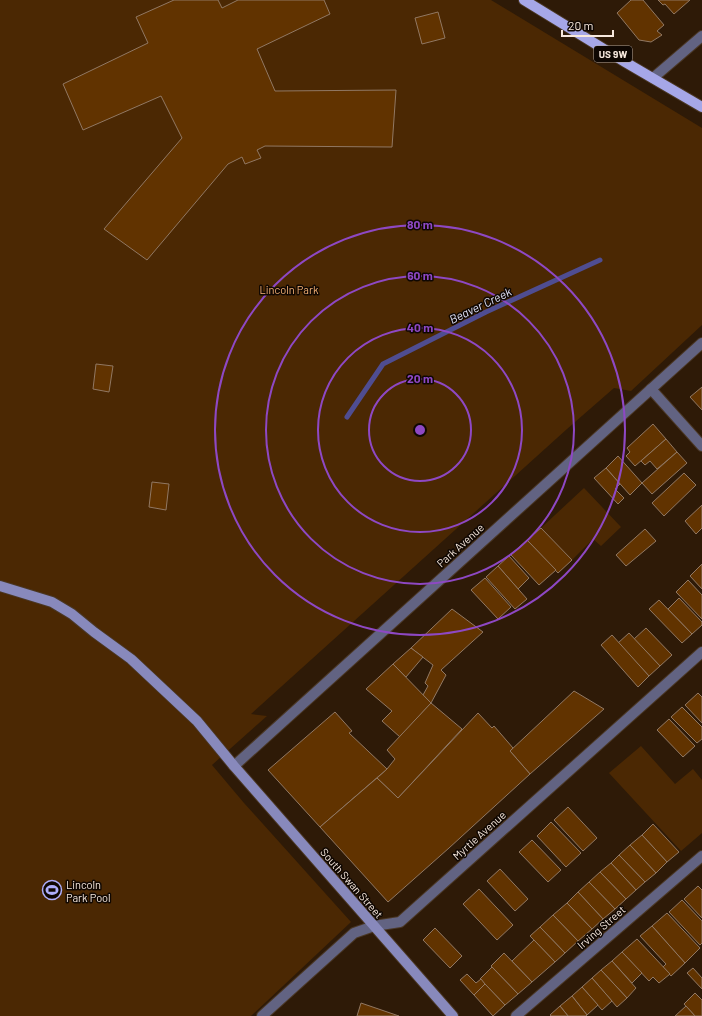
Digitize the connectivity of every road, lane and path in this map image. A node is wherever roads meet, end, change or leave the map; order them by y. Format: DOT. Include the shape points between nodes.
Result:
graph roads {
  1 [pos="524,0"];
  2 [pos="702,36"];
  3 [pos="653,78"];
  4 [pos="702,107"];
  5 [pos="702,343"];
  6 [pos="651,388"];
  7 [pos="702,446"];
  8 [pos="0,586"];
  9 [pos="702,652"];
  10 [pos="234,766"];
  11 [pos="702,856"];
  12 [pos="374,926"];
  13 [pos="262,1016"];
  14 [pos="453,1016"];
  15 [pos="516,1016"];
  1 -- 3 [label="main road, US 9W"];
  2 -- 3 [label="street"];
  3 -- 4 [label="main road, US 9W"];
  5 -- 6 [label="street, Park Avenue"];
  6 -- 7 [label="street"];
  6 -- 10 [label="street, Park Avenue"];
  8 -- 10 [label="street, South Swan Street" via="52,602 131,659 197,721"];
  9 -- 12 [label="street, Myrtle Avenue" via="400,922"];
  10 -- 12 [label="street, South Swan Street"];
  11 -- 15 [label="street, Irving Street"];
  12 -- 13 [label="street, Myrtle Avenue" via="354,933"];
  12 -- 14 [label="street, South Swan Street"];
}
